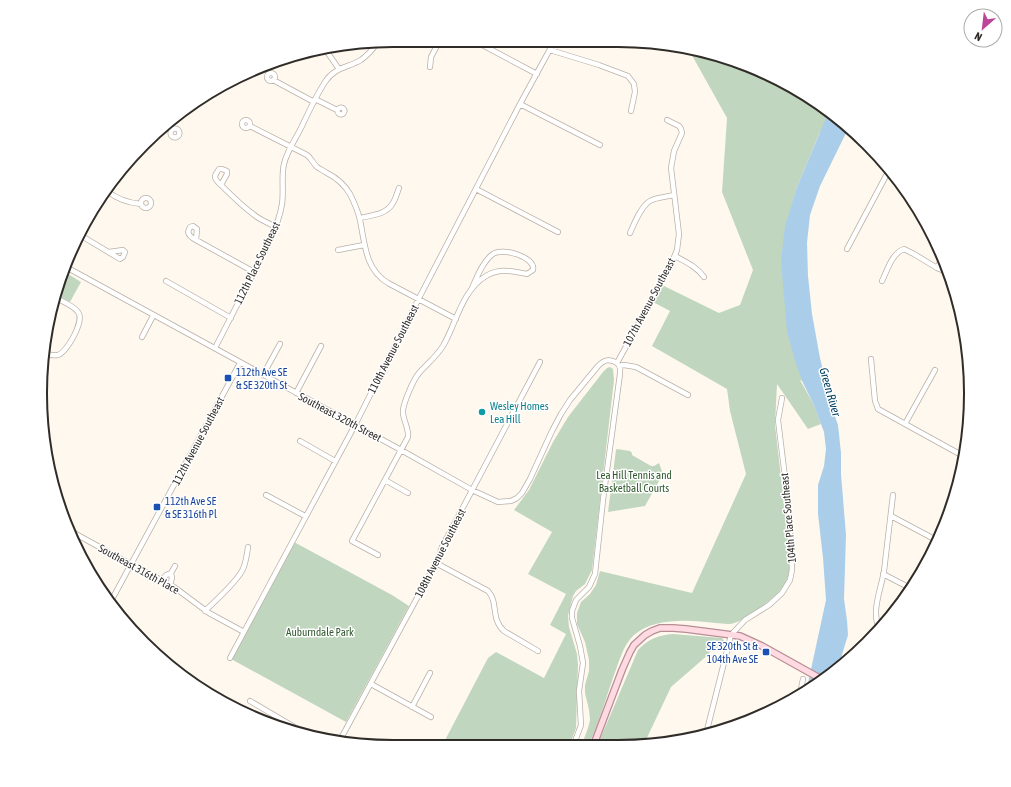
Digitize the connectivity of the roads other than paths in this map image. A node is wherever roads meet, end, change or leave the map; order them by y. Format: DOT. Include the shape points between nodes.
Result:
graph roads {
  1 [pos="436,47"];
  2 [pos="487,47"];
  3 [pos="552,47"];
  4 [pos="373,48"];
  5 [pos="550,50"];
  6 [pos="328,54"];
  7 [pos="430,66"];
  8 [pos="339,69"];
  9 [pos="537,74"];
  10 [pos="273,80"];
  11 [pos="315,100"];
  12 [pos="520,104"];
  13 [pos="337,110"];
  14 [pos="631,111"];
  15 [pos="667,120"];
  16 [pos="250,126"];
  17 [pos="600,145"];
  18 [pos="291,147"];
  19 [pos="886,175"];
  20 [pos="221,185"];
  21 [pos="399,188"];
  22 [pos="476,189"];
  23 [pos="111,193"];
  24 [pos="674,195"];
  25 [pos="141,204"];
  26 [pos="360,218"];
  27 [pos="276,227"];
  28 [pos="558,232"];
  29 [pos="630,233"];
  30 [pos="84,237"];
  31 [pos="196,240"];
  32 [pos="364,245"];
  33 [pos="847,249"];
  34 [pos="338,250"];
  35 [pos="109,252"];
  36 [pos="675,256"];
  37 [pos="939,264"];
  38 [pos="937,268"];
  39 [pos="70,270"];
  40 [pos="941,270"];
  41 [pos="254,272"];
  42 [pos="704,277"];
  43 [pos="166,281"];
  44 [pos="882,281"];
  45 [pos="472,288"];
  46 [pos="60,300"];
  47 [pos="418,300"];
  48 [pos="153,316"];
  49 [pos="231,318"];
  50 [pos="456,319"];
  51 [pos="142,337"];
  52 [pos="280,344"];
  53 [pos="322,346"];
  54 [pos="215,348"];
  55 [pos="49,354"];
  56 [pos="871,359"];
  57 [pos="540,362"];
  58 [pos="240,363"];
  59 [pos="618,364"];
  60 [pos="935,370"];
  61 [pos="263,375"];
  62 [pos="296,393"];
  63 [pos="688,395"];
  64 [pos="782,398"];
  65 [pos="905,424"];
  66 [pos="354,425"];
  67 [pos="300,441"];
  68 [pos="401,450"];
  69 [pos="958,453"];
  70 [pos="335,462"];
  71 [pos="384,480"];
  72 [pos="472,490"];
  73 [pos="408,493"];
  74 [pos="893,494"];
  75 [pos="266,495"];
  76 [pos="305,516"];
  77 [pos="891,516"];
  78 [pos="77,535"];
  79 [pos="932,538"];
  80 [pos="248,547"];
  81 [pos="378,555"];
  82 [pos="436,563"];
  83 [pos="132,565"];
  84 [pos="175,566"];
  85 [pos="171,573"];
  86 [pos="884,574"];
  87 [pos="162,580"];
  88 [pos="170,585"];
  89 [pos="906,586"];
  90 [pos="114,597"];
  91 [pos="205,611"];
  92 [pos="877,623"];
  93 [pos="244,632"];
  94 [pos="731,635"];
  95 [pos="538,651"];
  96 [pos="230,658"];
  97 [pos="430,673"];
  98 [pos="817,677"];
  99 [pos="803,679"];
  100 [pos="371,684"];
  101 [pos="801,687"];
  102 [pos="250,701"];
  103 [pos="412,707"];
  104 [pos="431,717"];
  105 [pos="289,724"];
  106 [pos="708,728"];
  107 [pos="342,736"];
  108 [pos="576,740"];
  109 [pos="596,740"];
  1 -- 7 [label="street"];
  2 -- 9 [label="street"];
  3 -- 5 [label="street, 110th Avenue Southeast"];
  4 -- 8 [label="street, 112th Place Southeast" via="362,59"];
  5 -- 9 [label="street, 110th Avenue Southeast"];
  5 -- 14 [label="street" via="628,76 634,84 635,92"];
  6 -- 8 [label="street"];
  8 -- 11 [label="street, 112th Place Southeast" via="327,79"];
  9 -- 12 [label="street, 110th Avenue Southeast"];
  10 -- 11 [label="street"];
  11 -- 13 [label="street"];
  11 -- 18 [label="street, 112th Place Southeast"];
  12 -- 17 [label="street"];
  12 -- 22 [label="street, 110th Avenue Southeast"];
  15 -- 24 [label="street, 107th Avenue Southeast" via="677,125 682,132 671,164"];
  16 -- 18 [label="street"];
  18 -- 26 [label="street" via="307,155 317,167 342,183"];
  18 -- 27 [label="street, 112th Place Southeast" via="284,165 282,204"];
  19 -- 33 [label="street"];
  20 -- 27 [label="street" via="258,218"];
  21 -- 26 [label="street" via="394,202 388,209"];
  22 -- 28 [label="street"];
  22 -- 47 [label="street, 110th Avenue Southeast"];
  23 -- 25 [label="street" via="127,202"];
  24 -- 29 [label="street" via="647,203"];
  24 -- 36 [label="street, 107th Avenue Southeast" via="679,234"];
  26 -- 32 [label="street"];
  27 -- 41 [label="street, 112th Place Southeast"];
  30 -- 35 [label="street"];
  31 -- 41 [label="street"];
  32 -- 34 [label="street"];
  32 -- 47 [label="street" via="372,268 379,277"];
  36 -- 42 [label="street" via="699,270"];
  36 -- 59 [label="street, 107th Avenue Southeast"];
  37 -- 38 [label="street"];
  38 -- 40 [label="street"];
  38 -- 44 [label="street" via="908,250 903,250 893,259"];
  39 -- 48 [label="street, Southeast 320th Street"];
  41 -- 49 [label="street, 112th Place Southeast"];
  43 -- 49 [label="street"];
  45 -- 45 [label="street" via="490,274 505,271 527,274 534,267 527,259 515,254 496,252 482,266"];
  45 -- 50 [label="street"];
  46 -- 55 [label="street" via="80,314 79,324 64,351 58,355"];
  47 -- 50 [label="street"];
  47 -- 66 [label="street, 110th Avenue Southeast"];
  48 -- 51 [label="street"];
  48 -- 54 [label="street, Southeast 320th Street"];
  49 -- 54 [label="street, 112th Place Southeast"];
  50 -- 68 [label="street" via="438,354 415,379 403,411 409,434"];
  52 -- 61 [label="street"];
  53 -- 62 [label="street"];
  54 -- 58 [label="street, Southeast 320th Street"];
  56 -- 65 [label="street" via="877,407"];
  57 -- 72 [label="street, 108th Avenue Southeast"];
  58 -- 61 [label="street, Southeast 320th Street"];
  58 -- 83 [label="street, 112th Avenue Southeast"];
  59 -- 63 [label="street" via="636,367"];
  59 -- 72 [label="street, Southeast 320th Street" via="611,360 602,362 570,400 556,422 526,487 519,496 511,502 501,502"];
  59 -- 108 [label="street" via="620,382 595,574 589,587 576,600 572,610 583,663 579,691 581,726"];
  60 -- 65 [label="street"];
  61 -- 62 [label="street, Southeast 320th Street"];
  62 -- 66 [label="street, Southeast 320th Street"];
  64 -- 94 [label="street, 104th Place Southeast" via="778,420 789,510 792,570 790,580 782,593 745,620"];
  65 -- 69 [label="street"];
  66 -- 68 [label="street, Southeast 320th Street"];
  66 -- 70 [label="street, 110th Avenue Southeast"];
  67 -- 70 [label="street"];
  68 -- 71 [label="street"];
  68 -- 72 [label="street, Southeast 320th Street"];
  70 -- 76 [label="street, 110th Avenue Southeast"];
  71 -- 73 [label="street"];
  71 -- 81 [label="street" via="352,541"];
  72 -- 82 [label="street, 108th Avenue Southeast"];
  74 -- 77 [label="street"];
  75 -- 76 [label="street"];
  76 -- 93 [label="street, 110th Avenue Southeast"];
  77 -- 79 [label="street"];
  77 -- 86 [label="street"];
  78 -- 83 [label="street, Southeast 316th Place"];
  80 -- 91 [label="street" via="241,572"];
  82 -- 95 [label="street" via="488,591 494,602 495,616 500,627"];
  82 -- 100 [label="street, 108th Avenue Southeast"];
  83 -- 87 [label="street, Southeast 316th Place"];
  83 -- 90 [label="street, 112th Avenue Southeast"];
  84 -- 85 [label="street"];
  85 -- 87 [label="street"];
  85 -- 88 [label="street"];
  86 -- 89 [label="street"];
  86 -- 92 [label="street" via="876,606"];
  87 -- 88 [label="street, Southeast 316th Place"];
  88 -- 91 [label="street, Southeast 316th Place"];
  91 -- 93 [label="street, Southeast 316th Place"];
  93 -- 96 [label="street, 110th Avenue Southeast"];
  94 -- 98 [label="main road" via="748,639"];
  94 -- 106 [label="street"];
  94 -- 109 [label="main road" via="660,628 644,635 634,645 626,660"];
  97 -- 103 [label="street"];
  99 -- 101 [label="street"];
  100 -- 103 [label="street"];
  100 -- 107 [label="street, 108th Avenue Southeast"];
  102 -- 105 [label="street"];
  103 -- 104 [label="street"];
}
